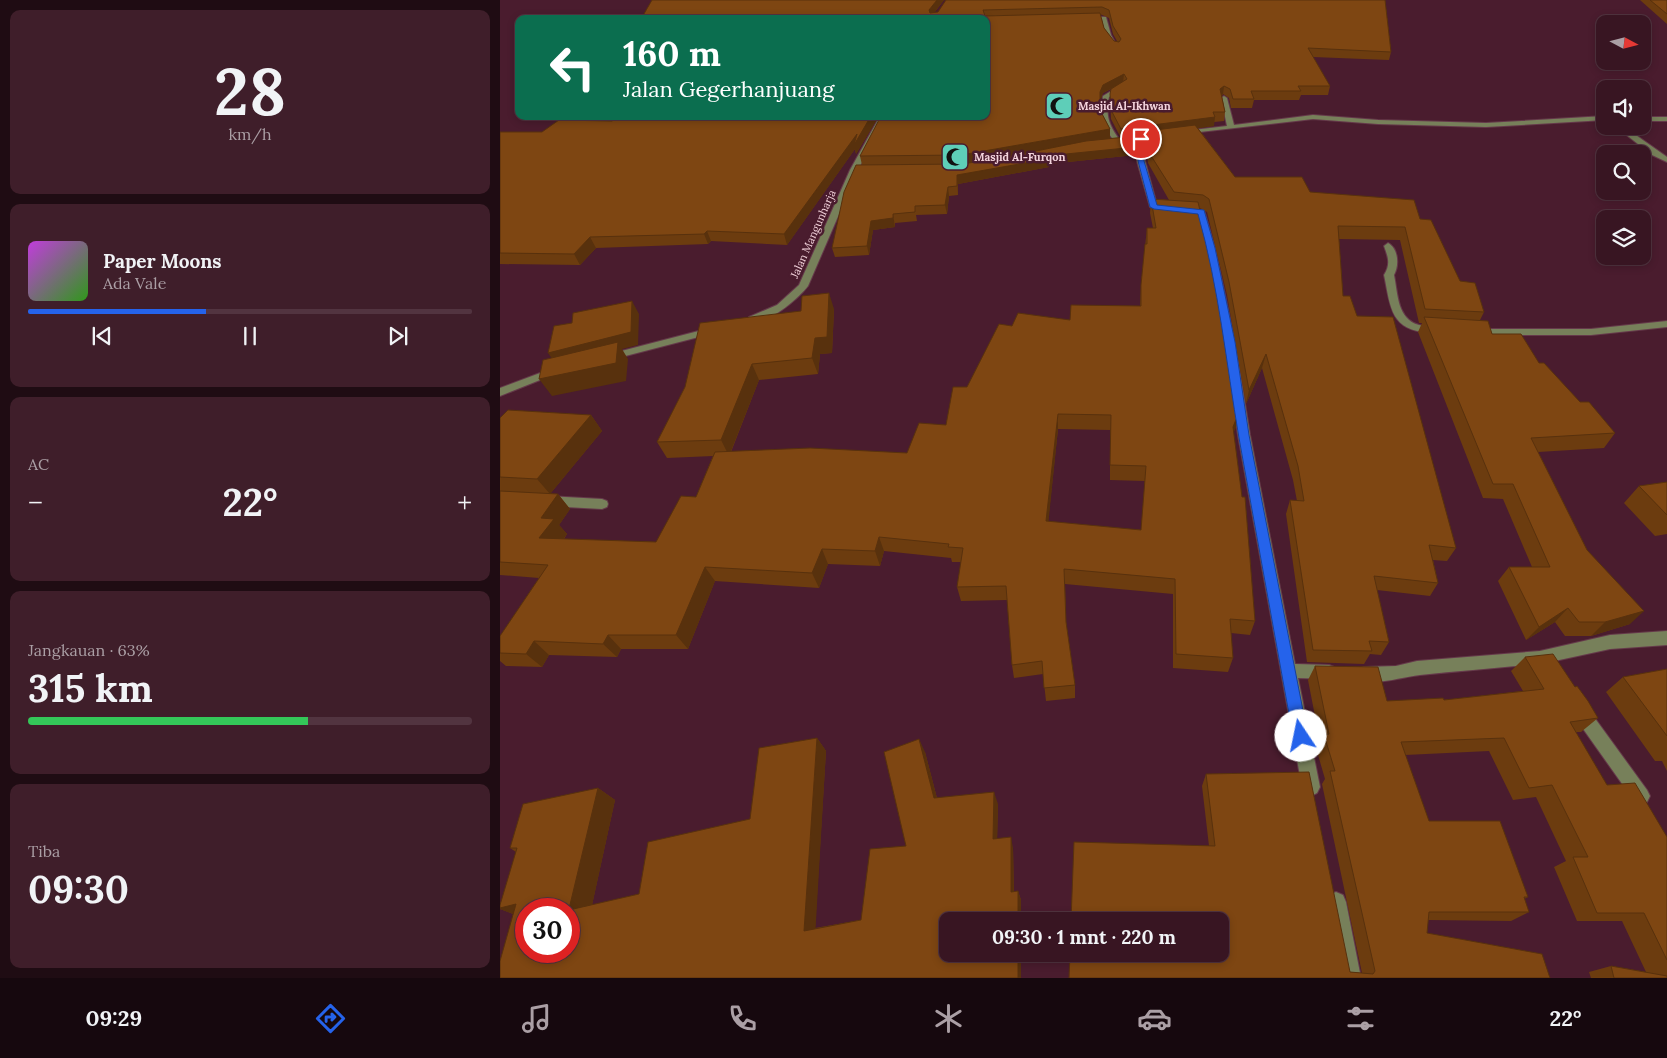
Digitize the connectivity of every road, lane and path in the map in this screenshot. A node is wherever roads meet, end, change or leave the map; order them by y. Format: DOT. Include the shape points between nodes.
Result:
graph roads {
  1 [pos="1080,17"];
  2 [pos="1117,47"];
  3 [pos="1122,86"];
  4 [pos="1224,98"];
  5 [pos="1596,119"];
  6 [pos="1651,119"];
  7 [pos="1667,119"];
  8 [pos="881,120"];
  9 [pos="1231,127"];
  10 [pos="1177,134"];
  11 [pos="1630,135"];
  12 [pos="1118,142"];
  13 [pos="1102,144"];
  14 [pos="1667,160"];
  15 [pos="854,170"];
  16 [pos="870,170"];
  17 [pos="1388,246"];
  18 [pos="739,323"];
  19 [pos="1667,324"];
  20 [pos="721,328"];
  21 [pos="1443,330"];
  22 [pos="1469,332"];
  23 [pos="600,359"];
  24 [pos="565,368"];
  25 [pos="500,392"];
  26 [pos="537,500"];
  27 [pos="602,504"];
  28 [pos="1667,638"];
  29 [pos="1541,657"];
  30 [pos="1288,671"];
  31 [pos="1552,673"];
  32 [pos="1569,696"];
  33 [pos="1315,803"];
  34 [pos="1647,806"];
  35 [pos="1333,888"];
  36 [pos="1351,978"];
  1 -- 2 [label="street" via="1104,18 1108,36"];
  3 -- 12 [label="street" via="1106,96 1102,116"];
  4 -- 9 [label="street"];
  5 -- 9 [label="street" via="1486,126 1313,117"];
  6 -- 7 [label="street"];
  8 -- 15 [label="street, Jalan Mangunharja"];
  9 -- 10 [label="street"];
  11 -- 14 [label="street"];
  12 -- 13 [label="street"];
  12 -- 30 [label="street" via="1145,138 1141,161 1154,207 1202,212 1230,342"];
  15 -- 16 [label="street"];
  15 -- 18 [label="street, Jalan Mangunharja" via="803,286 791,301 766,315"];
  17 -- 21 [label="street" via="1393,260 1390,275 1397,314 1405,323 1418,328"];
  19 -- 22 [label="street" via="1591,332"];
  20 -- 23 [label="street"];
  24 -- 25 [label="street"];
  26 -- 27 [label="street"];
  28 -- 29 [label="street" via="1610,642"];
  29 -- 30 [label="street" via="1374,674"];
  29 -- 31 [label="street"];
  30 -- 33 [label="street"];
  32 -- 34 [label="street"];
  35 -- 36 [label="street"];
}
